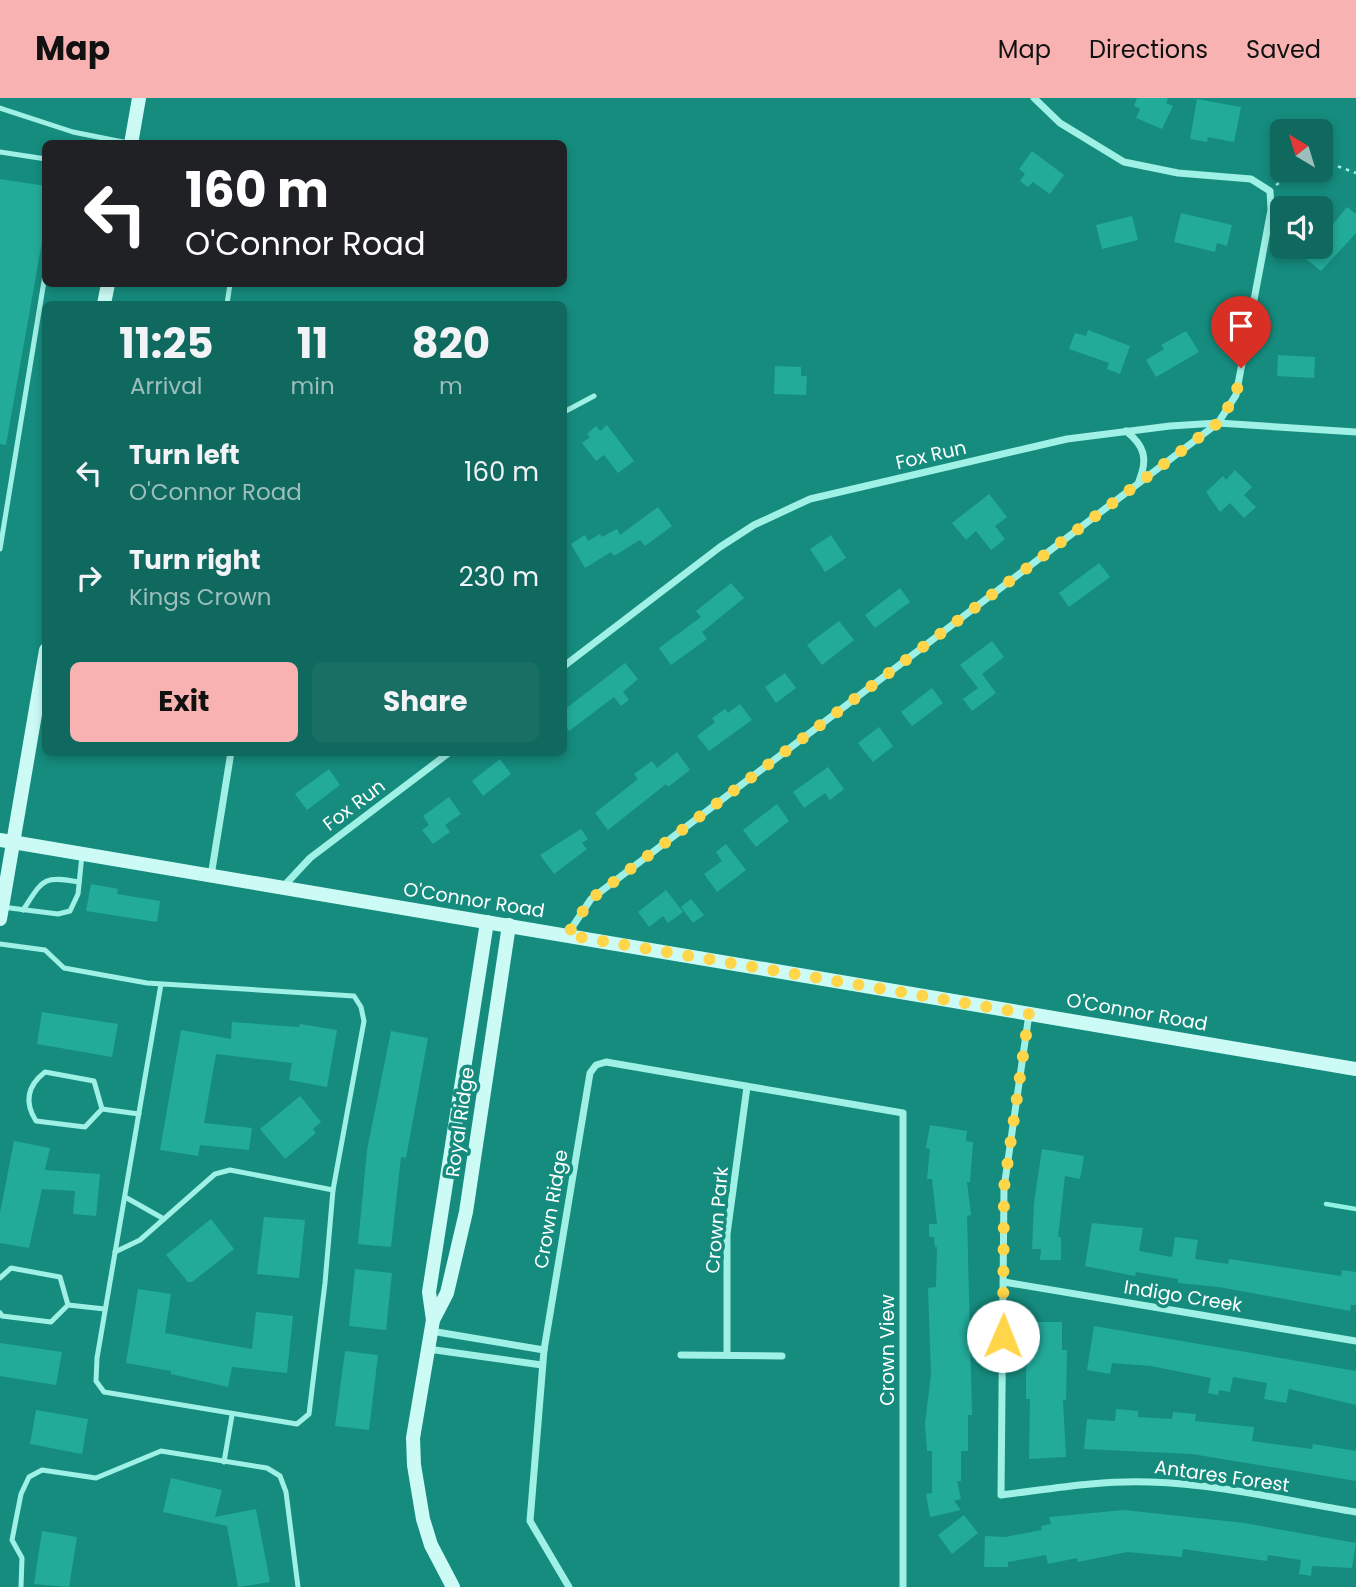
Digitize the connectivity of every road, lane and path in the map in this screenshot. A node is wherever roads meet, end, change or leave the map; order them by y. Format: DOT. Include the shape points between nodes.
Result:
graph roads {
  1 [pos="139,98"];
  2 [pos="1034,98"];
  3 [pos="0,108"];
  4 [pos="115,140"];
  5 [pos="132,140"];
  6 [pos="0,152"];
  7 [pos="42,158"];
  8 [pos="1334,166"];
  9 [pos="1356,173"];
  10 [pos="1283,182"];
  11 [pos="1270,191"];
  12 [pos="43,287"];
  13 [pos="594,396"];
  14 [pos="567,410"];
  15 [pos="1218,423"];
  16 [pos="1126,432"];
  17 [pos="1356,432"];
  18 [pos="1139,482"];
  19 [pos="0,549"];
  20 [pos="567,664"];
  21 [pos="42,669"];
  22 [pos="230,756"];
  23 [pos="445,756"];
  24 [pos="6,842"];
  25 [pos="83,855"];
  26 [pos="211,877"];
  27 [pos="79,882"];
  28 [pos="282,889"];
  29 [pos="23,910"];
  30 [pos="1,914"];
  31 [pos="487,922"];
  32 [pos="509,925"];
  33 [pos="567,935"];
  34 [pos="0,944"];
  35 [pos="161,984"];
  36 [pos="1029,1014"];
  37 [pos="1356,1069"];
  38 [pos="747,1087"];
  39 [pos="102,1109"];
  40 [pos="139,1114"];
  41 [pos="333,1189"];
  42 [pos="125,1197"];
  43 [pos="164,1219"];
  44 [pos="115,1252"];
  45 [pos="0,1278"];
  46 [pos="1004,1283"];
  47 [pos="68,1304"];
  48 [pos="105,1309"];
  49 [pos="0,1313"];
  50 [pos="432,1326"];
  51 [pos="1356,1341"];
  52 [pos="428,1349"];
  53 [pos="544,1350"];
  54 [pos="681,1355"];
  55 [pos="727,1356"];
  56 [pos="782,1356"];
  57 [pos="542,1366"];
  58 [pos="232,1415"];
  59 [pos="224,1462"];
  60 [pos="1356,1512"];
  61 [pos="21,1587"];
  62 [pos="298,1587"];
  63 [pos="453,1587"];
  64 [pos="569,1587"];
  65 [pos="903,1587"];
  1 -- 5 [label="main road"];
  2 -- 11 [label="street" via="1060,123 1124,162 1178,173 1251,179"];
  3 -- 4 [label="lane" via="73,132"];
  6 -- 7 [label="lane"];
  8 -- 9 [label="path"];
  10 -- 11 [label="path"];
  11 -- 15 [label="street" via="1271,210 1236,395"];
  12 -- 19 [label="lane"];
  13 -- 14 [label="lane"];
  15 -- 16 [label="street, Fox Run"];
  15 -- 17 [label="street, Fox Run"];
  15 -- 18 [label="street"];
  16 -- 18 [label="street" via="1143,450 1145,467"];
  16 -- 20 [label="street, Fox Run" via="1067,439 781,510 720,547"];
  18 -- 33 [label="street" via="591,899"];
  21 -- 24 [label="main road"];
  22 -- 26 [label="street"];
  23 -- 28 [label="street, Fox Run" via="310,858"];
  24 -- 25 [label="main road, O'Connor Road"];
  24 -- 30 [label="main road"];
  25 -- 26 [label="main road, O'Connor Road"];
  25 -- 27 [label="lane"];
  26 -- 28 [label="main road, O'Connor Road"];
  27 -- 29 [label="lane" via="53,877 44,880"];
  27 -- 29 [label="lane" via="70,911"];
  28 -- 31 [label="main road, O'Connor Road"];
  29 -- 30 [label="lane"];
  31 -- 32 [label="main road, O'Connor Road"];
  31 -- 50 [label="main road, Royal Ridge" via="429,1292"];
  32 -- 33 [label="main road, O'Connor Road"];
  32 -- 50 [label="main road, Royal Ridge" via="466,1212 447,1293"];
  33 -- 36 [label="main road, O'Connor Road"];
  34 -- 35 [label="lane" via="44,950 64,968"];
  35 -- 40 [label="lane"];
  35 -- 41 [label="lane" via="354,996 364,1021"];
  36 -- 37 [label="main road, O'Connor Road"];
  36 -- 46 [label="street" via="1004,1188"];
  38 -- 53 [label="street, Crown Ridge" via="606,1062 596,1065 590,1073"];
  38 -- 55 [label="street, Crown Park" via="727,1234"];
  38 -- 65 [label="street, Crown View" via="903,1113"];
  39 -- 39 [label="lane" via="85,1127 36,1121 28,1101 30,1090 45,1072 94,1081"];
  39 -- 40 [label="lane"];
  40 -- 42 [label="lane"];
  41 -- 43 [label="lane" via="230,1170 215,1174"];
  41 -- 58 [label="lane" via="309,1414 297,1424"];
  42 -- 43 [label="lane"];
  42 -- 44 [label="lane"];
  43 -- 44 [label="lane" via="140,1240"];
  44 -- 48 [label="lane"];
  45 -- 47 [label="lane" via="11,1268 60,1277"];
  46 -- 51 [label="street, Indigo Creek"];
  46 -- 60 [label="street, Antares Forest" via="1000,1495 1149,1482 1195,1485"];
  47 -- 48 [label="lane"];
  47 -- 49 [label="lane" via="51,1322"];
  48 -- 58 [label="lane" via="96,1381 104,1392"];
  50 -- 52 [label="main road, Royal Ridge"];
  50 -- 53 [label="street"];
  52 -- 57 [label="street"];
  52 -- 63 [label="main road, Royal Ridge" via="416,1411 414,1465 423,1519"];
  53 -- 57 [label="street, Crown Ridge"];
  54 -- 55 [label="street"];
  55 -- 56 [label="street"];
  57 -- 64 [label="street, Crown Ridge" via="530,1521"];
  58 -- 59 [label="lane"];
  59 -- 61 [label="lane" via="160,1451 96,1478 42,1470 29,1477 12,1540 22,1558"];
  59 -- 62 [label="lane" via="267,1468 280,1476"];
}
